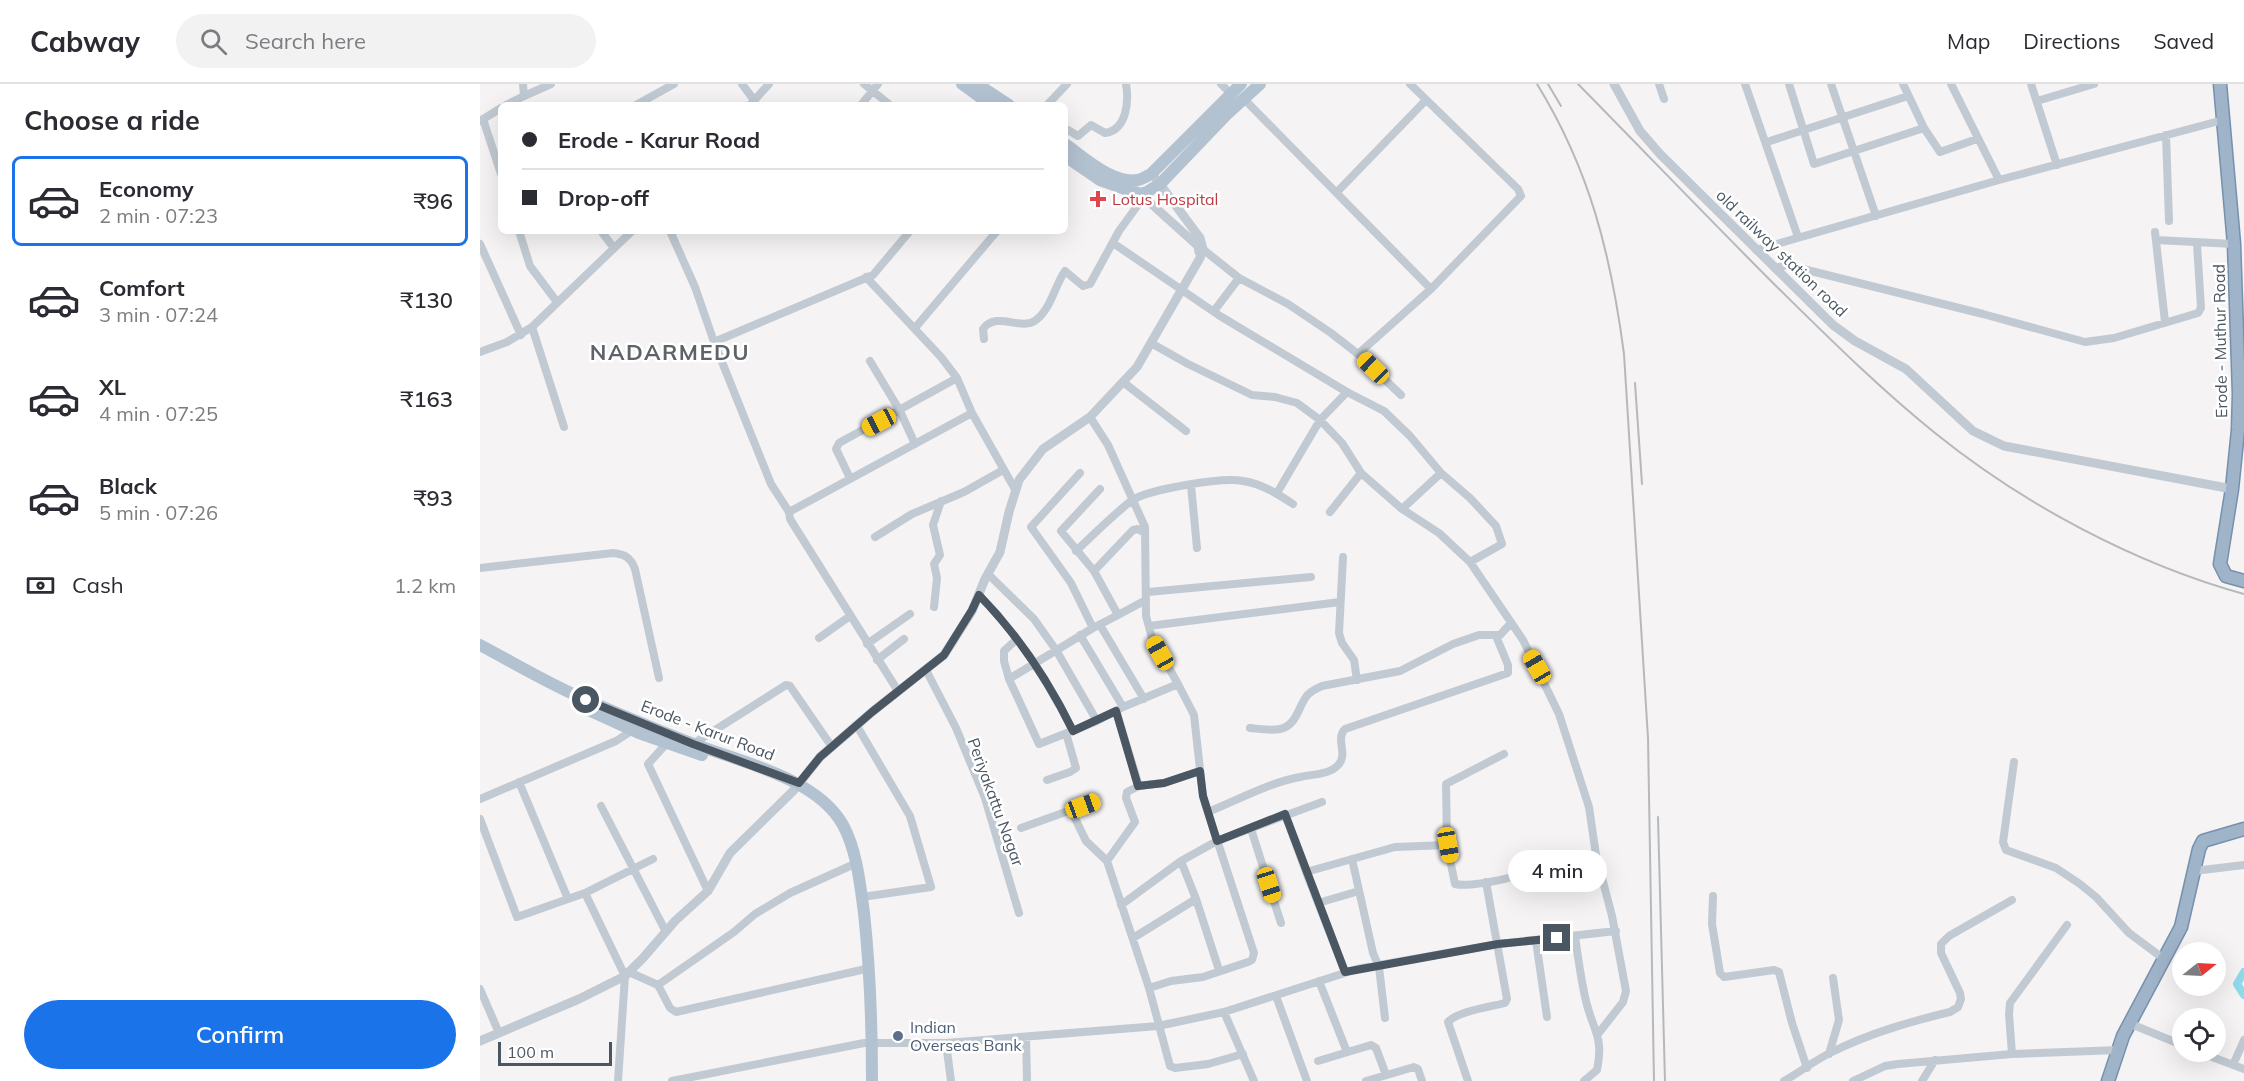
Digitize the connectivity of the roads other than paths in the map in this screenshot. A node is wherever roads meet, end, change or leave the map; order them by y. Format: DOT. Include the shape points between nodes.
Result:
graph roads {
  1 [pos="523,84"];
  2 [pos="551,84"];
  3 [pos="674,84"];
  4 [pos="742,84"];
  5 [pos="769,84"];
  6 [pos="864,84"];
  7 [pos="962,84"];
  8 [pos="977,84"];
  9 [pos="1067,84"];
  10 [pos="1126,84"];
  11 [pos="1221,84"];
  12 [pos="1242,84"];
  13 [pos="1260,84"];
  14 [pos="1410,84"];
  15 [pos="1614,84"];
  16 [pos="1659,84"];
  17 [pos="1745,84"];
  18 [pos="1788,84"];
  19 [pos="1831,84"];
  20 [pos="1903,84"];
  21 [pos="1952,84"];
  22 [pos="2031,84"];
  23 [pos="2094,84"];
  24 [pos="2220,84"];
  25 [pos="875,87"];
  26 [pos="1231,94"];
  27 [pos="524,96"];
  28 [pos="1908,96"];
  29 [pos="1244,99"];
  30 [pos="1664,99"];
  31 [pos="1426,100"];
  32 [pos="2037,100"];
  33 [pos="512,102"];
  34 [pos="641,102"];
  35 [pos="751,102"];
  36 [pos="753,102"];
  37 [pos="863,102"];
  38 [pos="888,102"];
  39 [pos="987,102"];
  40 [pos="1004,102"];
  41 [pos="1050,102"];
  42 [pos="498,110"];
  43 [pos="1843,116"];
  44 [pos="482,120"];
  45 [pos="2223,120"];
  46 [pos="1924,128"];
  47 [pos="1068,130"];
  48 [pos="1804,130"];
  49 [pos="2166,135"];
  50 [pos="1977,139"];
  51 [pos="1767,142"];
  52 [pos="1068,146"];
  53 [pos="1854,149"];
  54 [pos="1068,158"];
  55 [pos="498,165"];
  56 [pos="2057,165"];
  57 [pos="1151,174"];
  58 [pos="1128,180"];
  59 [pos="1999,180"];
  60 [pos="1161,183"];
  61 [pos="1337,192"];
  62 [pos="1141,196"];
  63 [pos="1876,216"];
  64 [pos="2169,221"];
  65 [pos="520,234"];
  66 [pos="603,234"];
  67 [pos="629,234"];
  68 [pos="671,234"];
  69 [pos="907,234"];
  70 [pos="994,234"];
  71 [pos="1798,237"];
  72 [pos="1113,243"];
  73 [pos="480,244"];
  74 [pos="2197,244"];
  75 [pos="2234,244"];
  76 [pos="614,248"];
  77 [pos="1756,250"];
  78 [pos="1200,251"];
  79 [pos="2239,266"];
  80 [pos="1775,268"];
  81 [pos="866,278"];
  82 [pos="1239,278"];
  83 [pos="1181,289"];
  84 [pos="1431,289"];
  85 [pos="557,302"];
  86 [pos="1214,311"];
  87 [pos="2165,322"];
  88 [pos="532,327"];
  89 [pos="915,328"];
  90 [pos="521,335"];
  91 [pos="984,339"];
  92 [pos="714,342"];
  93 [pos="1150,343"];
  94 [pos="480,352"];
  95 [pos="1358,354"];
  96 [pos="870,361"];
  97 [pos="957,378"];
  98 [pos="1123,382"];
  99 [pos="1347,392"];
  100 [pos="1401,395"];
  101 [pos="900,411"];
  102 [pos="972,413"];
  103 [pos="1090,417"];
  104 [pos="1320,420"];
  105 [pos="564,427"];
  106 [pos="2241,430"];
  107 [pos="1186,431"];
  108 [pos="915,444"];
  109 [pos="1004,470"];
  110 [pos="1080,473"];
  111 [pos="1361,473"];
  112 [pos="1441,473"];
  113 [pos="849,478"];
  114 [pos="1191,485"];
  115 [pos="1100,489"];
  116 [pos="2232,489"];
  117 [pos="1016,491"];
  118 [pos="1277,493"];
  119 [pos="1133,500"];
  120 [pos="941,501"];
  121 [pos="1293,504"];
  122 [pos="1402,509"];
  123 [pos="789,512"];
  124 [pos="1330,512"];
  125 [pos="1145,533"];
  126 [pos="875,537"];
  127 [pos="1197,548"];
  128 [pos="1076,550"];
  129 [pos="1343,557"];
  130 [pos="1470,562"];
  131 [pos="480,568"];
  132 [pos="1094,572"];
  133 [pos="988,574"];
  134 [pos="1311,577"];
  135 [pos="2244,581"];
  136 [pos="979,595"];
  137 [pos="1147,596"];
  138 [pos="1340,602"];
  139 [pos="934,607"];
  140 [pos="910,614"];
  141 [pos="1118,615"];
  142 [pos="850,616"];
  143 [pos="1511,623"];
  144 [pos="1096,626"];
  145 [pos="1149,626"];
  146 [pos="1080,635"];
  147 [pos="1496,636"];
  148 [pos="819,638"];
  149 [pos="904,639"];
  150 [pos="1017,639"];
  151 [pos="867,644"];
  152 [pos="480,645"];
  153 [pos="1056,650"];
  154 [pos="480,653"];
  155 [pos="877,660"];
  156 [pos="1034,663"];
  157 [pos="926,670"];
  158 [pos="660,678"];
  159 [pos="1009,679"];
  160 [pos="1357,680"];
  161 [pos="1178,684"];
  162 [pos="898,691"];
  163 [pos="1144,699"];
  164 [pos="1120,709"];
  165 [pos="1097,721"];
  166 [pos="857,726"];
  167 [pos="1250,728"];
  168 [pos="633,730"];
  169 [pos="1070,732"];
  170 [pos="667,743"];
  171 [pos="693,744"];
  172 [pos="832,747"];
  173 [pos="1504,754"];
  174 [pos="2014,762"];
  175 [pos="1200,771"];
  176 [pos="1047,780"];
  177 [pos="519,782"];
  178 [pos="796,786"];
  179 [pos="1138,786"];
  180 [pos="480,799"];
  181 [pos="1096,801"];
  182 [pos="1322,802"];
  183 [pos="601,806"];
  184 [pos="1071,810"];
  185 [pos="1208,812"];
  186 [pos="1285,814"];
  187 [pos="480,819"];
  188 [pos="1021,828"];
  189 [pos="1251,829"];
  190 [pos="2244,829"];
  191 [pos="1217,841"];
  192 [pos="1448,845"];
  193 [pos="1596,855"];
  194 [pos="653,859"];
  195 [pos="1352,859"];
  196 [pos="1107,861"];
  197 [pos="1181,861"];
  198 [pos="2244,865"];
  199 [pos="850,866"];
  200 [pos="633,869"];
  201 [pos="2194,871"];
  202 [pos="1306,872"];
  203 [pos="1486,882"];
  204 [pos="708,891"];
  205 [pos="1359,891"];
  206 [pos="585,893"];
  207 [pos="1713,896"];
  208 [pos="862,897"];
  209 [pos="568,899"];
  210 [pos="1197,899"];
  211 [pos="2012,900"];
  212 [pos="1318,903"];
  213 [pos="1121,905"];
  214 [pos="1019,913"];
  215 [pos="1281,923"];
  216 [pos="2067,925"];
  217 [pos="1616,931"];
  218 [pos="666,932"];
  219 [pos="1575,936"];
  220 [pos="1132,938"];
  221 [pos="1536,941"];
  222 [pos="1498,944"];
  223 [pos="2164,959"];
  224 [pos="1379,967"];
  225 [pos="866,969"];
  226 [pos="1219,970"];
  227 [pos="1345,972"];
  228 [pos="627,974"];
  229 [pos="1833,978"];
  230 [pos="1319,981"];
  231 [pos="658,985"];
  232 [pos="1149,988"];
  233 [pos="480,989"];
  234 [pos="1275,996"];
  235 [pos="1224,1012"];
  236 [pos="1546,1017"];
  237 [pos="1385,1018"];
  238 [pos="2131,1024"];
  239 [pos="1158,1026"];
  240 [pos="499,1033"];
  241 [pos="1598,1034"];
  242 [pos="1026,1037"];
  243 [pos="2244,1040"];
  244 [pos="480,1041"];
  245 [pos="2172,1041"];
  246 [pos="868,1043"];
  247 [pos="946,1043"];
  248 [pos="2118,1050"];
  249 [pos="1347,1052"];
  250 [pos="1243,1054"];
  251 [pos="1829,1054"];
  252 [pos="2012,1054"];
  253 [pos="1935,1060"];
  254 [pos="1318,1061"];
  255 [pos="2225,1062"];
  256 [pos="2233,1065"];
  257 [pos="1807,1068"];
  258 [pos="2244,1070"];
  259 [pos="1386,1075"];
  260 [pos="618,1081"];
  261 [pos="672,1081"];
  262 [pos="864,1081"];
  263 [pos="872,1081"];
  264 [pos="951,1081"];
  265 [pos="1028,1081"];
  266 [pos="1254,1081"];
  267 [pos="1307,1081"];
  268 [pos="1366,1081"];
  269 [pos="1422,1081"];
  270 [pos="1468,1081"];
  271 [pos="1584,1081"];
  272 [pos="1784,1081"];
  273 [pos="1853,1081"];
  274 [pos="1922,1081"];
  275 [pos="2108,1081"];
  1 -- 27 [label="street"];
  2 -- 27 [label="street"];
  3 -- 34 [label="street"];
  4 -- 35 [label="street"];
  5 -- 36 [label="street"];
  6 -- 25 [label="street"];
  7 -- 39 [label="main road"];
  8 -- 40 [label="main road"];
  9 -- 41 [label="street"];
  10 -- 47 [label="street" via="1126,111 1113,130 1106,133 1091,125 1078,136"];
  11 -- 26 [label="street"];
  12 -- 26 [label="main road"];
  13 -- 29 [label="main road"];
  14 -- 31 [label="street"];
  15 -- 77 [label="street, old railway station road" via="1640,131"];
  16 -- 30 [label="street"];
  17 -- 51 [label="street"];
  18 -- 48 [label="street"];
  19 -- 43 [label="street"];
  20 -- 28 [label="street"];
  21 -- 50 [label="street"];
  22 -- 32 [label="street"];
  23 -- 32 [label="street"];
  24 -- 45 [label="highway, Erode - Muthur Road"];
  25 -- 37 [label="street"];
  25 -- 38 [label="street"];
  26 -- 57 [label="main road"];
  27 -- 33 [label="street"];
  28 -- 43 [label="street"];
  28 -- 46 [label="street"];
  29 -- 60 [label="main road"];
  29 -- 61 [label="street"];
  31 -- 61 [label="street"];
  31 -- 84 [label="street" via="1521,196"];
  32 -- 56 [label="street"];
  42 -- 44 [label="street"];
  43 -- 48 [label="street"];
  43 -- 53 [label="street"];
  44 -- 55 [label="street"];
  45 -- 49 [label="street"];
  45 -- 75 [label="highway, Erode - Muthur Road"];
  46 -- 50 [label="street" via="1940,152"];
  46 -- 53 [label="street"];
  48 -- 51 [label="street"];
  48 -- 53 [label="street" via="1814,164"];
  49 -- 56 [label="street"];
  49 -- 64 [label="street"];
  50 -- 59 [label="street"];
  51 -- 71 [label="street"];
  52 -- 58 [label="main road" via="1105,171"];
  53 -- 63 [label="street"];
  54 -- 62 [label="main road" via="1100,180"];
  56 -- 59 [label="street"];
  57 -- 58 [label="main road"];
  57 -- 60 [label="street"];
  58 -- 62 [label="street"];
  59 -- 63 [label="street"];
  60 -- 62 [label="main road"];
  60 -- 78 [label="street" via="1194,227"];
  61 -- 84 [label="street"];
  62 -- 72 [label="street"];
  62 -- 78 [label="street"];
  63 -- 71 [label="street"];
  65 -- 85 [label="street" via="530,266"];
  66 -- 76 [label="street"];
  67 -- 76 [label="street"];
  68 -- 92 [label="street"];
  69 -- 81 [label="street"];
  70 -- 89 [label="street"];
  71 -- 77 [label="street"];
  72 -- 83 [label="street"];
  72 -- 91 [label="street" via="1088,285 1083,286 1065,271 1038,319 1027,323 990,323 983,329"];
  73 -- 90 [label="street"];
  74 -- 75 [label="street"];
  74 -- 87 [label="street" via="2200,311"];
  74 -- 87 [label="street" via="2156,236"];
  75 -- 79 [label="highway, Erode - Muthur Road"];
  76 -- 85 [label="street"];
  77 -- 80 [label="street, old railway station road"];
  78 -- 82 [label="street"];
  78 -- 83 [label="street"];
  79 -- 106 [label="highway, Erode - Muthur Road"];
  80 -- 87 [label="street" via="1787,265 2085,342 2114,338"];
  80 -- 116 [label="street, old railway station road" via="1833,325 1906,369 1973,431 2004,446"];
  81 -- 89 [label="street"];
  81 -- 92 [label="street"];
  82 -- 86 [label="street"];
  82 -- 95 [label="street" via="1288,304"];
  83 -- 86 [label="street"];
  83 -- 93 [label="street"];
  84 -- 95 [label="street"];
  85 -- 88 [label="street"];
  86 -- 99 [label="street"];
  88 -- 90 [label="street"];
  88 -- 105 [label="street"];
  89 -- 97 [label="street"];
  90 -- 94 [label="street"];
  92 -- 123 [label="street" via="771,484"];
  93 -- 98 [label="street"];
  93 -- 104 [label="street" via="1252,395 1297,403"];
  95 -- 100 [label="street"];
  96 -- 101 [label="street"];
  97 -- 101 [label="street"];
  97 -- 102 [label="street"];
  98 -- 103 [label="street"];
  98 -- 107 [label="street"];
  99 -- 104 [label="street"];
  99 -- 112 [label="street" via="1384,411"];
  101 -- 108 [label="street"];
  101 -- 113 [label="street" via="836,446"];
  102 -- 108 [label="street"];
  102 -- 109 [label="street"];
  103 -- 117 [label="street" via="1043,449 1019,480"];
  103 -- 119 [label="street" via="1108,445"];
  104 -- 111 [label="street" via="1342,443"];
  104 -- 118 [label="street"];
  106 -- 116 [label="highway, Erode - Muthur Road"];
  108 -- 113 [label="street"];
  109 -- 117 [label="street"];
  109 -- 120 [label="street"];
  110 -- 144 [label="street" via="1031,527"];
  111 -- 122 [label="street"];
  111 -- 124 [label="street"];
  112 -- 122 [label="street"];
  112 -- 130 [label="street" via="1496,526 1502,544"];
  113 -- 123 [label="street"];
  114 -- 118 [label="street" via="1238,480"];
  114 -- 119 [label="street"];
  114 -- 127 [label="street"];
  115 -- 128 [label="street" via="1061,531"];
  116 -- 135 [label="highway, Erode - Muthur Road" via="2220,564 2226,576"];
  117 -- 133 [label="street" via="1000,552"];
  118 -- 121 [label="street"];
  119 -- 125 [label="street"];
  119 -- 128 [label="street"];
  120 -- 126 [label="street"];
  120 -- 139 [label="street" via="933,525 940,555 934,564"];
  122 -- 130 [label="street" via="1439,533"];
  123 -- 142 [label="street"];
  125 -- 132 [label="street" via="1132,530"];
  125 -- 137 [label="street"];
  128 -- 132 [label="street"];
  129 -- 138 [label="street"];
  130 -- 143 [label="street"];
  131 -- 158 [label="street" via="626,556 635,569"];
  132 -- 141 [label="street"];
  133 -- 136 [label="street"];
  133 -- 153 [label="street" via="1034,619"];
  134 -- 137 [label="street"];
  136 -- 150 [label="street"];
  136 -- 157 [label="street" via="944,655"];
  137 -- 141 [label="street"];
  137 -- 145 [label="street"];
  138 -- 145 [label="street"];
  138 -- 160 [label="street" via="1339,633 1354,660"];
  140 -- 151 [label="street"];
  141 -- 144 [label="street"];
  142 -- 148 [label="street"];
  142 -- 151 [label="street"];
  143 -- 147 [label="street"];
  143 -- 193 [label="street" via="1556,707 1589,807"];
  144 -- 146 [label="street"];
  144 -- 163 [label="street"];
  145 -- 161 [label="street"];
  146 -- 153 [label="street"];
  146 -- 164 [label="street"];
  147 -- 160 [label="street" via="1472,637 1400,671"];
  147 -- 185 [label="street" via="1508,673 1345,729 1341,735 1342,757 1336,767 1289,779"];
  149 -- 155 [label="street"];
  150 -- 156 [label="street"];
  150 -- 159 [label="street" via="1004,651"];
  151 -- 155 [label="street"];
  152 -- 171 [label="main road, Erode - Karur Road" via="586,700"];
  153 -- 156 [label="street"];
  153 -- 165 [label="street"];
  154 -- 168 [label="main road, Erode - Karur Road"];
  155 -- 162 [label="street"];
  156 -- 159 [label="street"];
  156 -- 169 [label="street" via="1046,679"];
  157 -- 162 [label="street"];
  157 -- 214 [label="street, Periyakattu Nagar" via="956,728 984,798"];
  159 -- 169 [label="street" via="1039,744"];
  160 -- 167 [label="street" via="1312,691 1288,726"];
  161 -- 163 [label="street"];
  161 -- 175 [label="street" via="1194,715"];
  162 -- 166 [label="street"];
  163 -- 164 [label="street"];
  164 -- 165 [label="street"];
  164 -- 179 [label="street"];
  165 -- 169 [label="street"];
  166 -- 172 [label="street"];
  166 -- 208 [label="street" via="910,816 931,887"];
  168 -- 170 [label="main road, Erode - Karur Road"];
  168 -- 177 [label="street"];
  169 -- 176 [label="street" via="1076,768"];
  170 -- 178 [label="main road, Erode - Karur Road"];
  170 -- 204 [label="street" via="648,764"];
  171 -- 172 [label="street" via="786,685"];
  171 -- 178 [label="main road, Erode - Karur Road"];
  172 -- 178 [label="street"];
  173 -- 192 [label="street" via="1446,784"];
  174 -- 223 [label="street" via="2003,842 2006,850 2056,868 2080,884 2129,933"];
  175 -- 179 [label="street" via="1164,783"];
  175 -- 185 [label="street"];
  177 -- 180 [label="street"];
  177 -- 209 [label="street"];
  178 -- 199 [label="main road, Erode - Karur Road" via="835,825"];
  178 -- 204 [label="street" via="730,854"];
  178 -- 208 [label="main road, Erode - Karur Road" via="826,805 842,823 849,837"];
  179 -- 196 [label="street" via="1126,794 1133,827"];
  181 -- 184 [label="street"];
  182 -- 186 [label="street"];
  183 -- 200 [label="street"];
  184 -- 188 [label="street"];
  184 -- 196 [label="street" via="1086,842"];
  185 -- 191 [label="street"];
  186 -- 189 [label="street"];
  186 -- 202 [label="street"];
  187 -- 209 [label="street" via="517,917"];
  189 -- 191 [label="street"];
  189 -- 215 [label="street"];
  190 -- 201 [label="highway" via="2203,841"];
  191 -- 197 [label="street"];
  191 -- 226 [label="street" via="1254,953 1248,962"];
  192 -- 195 [label="street" via="1395,847"];
  192 -- 203 [label="street" via="1455,884"];
  193 -- 203 [label="street"];
  193 -- 217 [label="street"];
  194 -- 200 [label="street"];
  195 -- 202 [label="street"];
  195 -- 205 [label="street"];
  196 -- 213 [label="street"];
  197 -- 210 [label="street"];
  197 -- 213 [label="street"];
  198 -- 201 [label="street"];
  199 -- 225 [label="main road, Erode - Karur Road"];
  199 -- 231 [label="street" via="755,914"];
  200 -- 206 [label="street"];
  200 -- 218 [label="street"];
  201 -- 223 [label="highway" via="2181,927"];
  202 -- 212 [label="street"];
  203 -- 222 [label="street"];
  204 -- 218 [label="street"];
  205 -- 212 [label="street"];
  205 -- 224 [label="street"];
  206 -- 209 [label="street"];
  206 -- 228 [label="street"];
  207 -- 257 [label="street" via="1712,924 1719,973 1728,977 1779,972"];
  208 -- 225 [label="main road, Erode - Karur Road"];
  210 -- 220 [label="street"];
  210 -- 226 [label="street"];
  211 -- 251 [label="street" via="1941,944 1941,953 1960,993 1958,1007 1881,1031"];
  212 -- 227 [label="street"];
  213 -- 220 [label="street"];
  216 -- 252 [label="street" via="2010,1003"];
  217 -- 219 [label="street"];
  217 -- 241 [label="street" via="1626,996"];
  218 -- 228 [label="street"];
  219 -- 221 [label="street"];
  219 -- 241 [label="street" via="1586,1003"];
  220 -- 232 [label="street"];
  221 -- 222 [label="street"];
  221 -- 236 [label="street"];
  222 -- 224 [label="street"];
  222 -- 270 [label="street" via="1506,1002 1462,1014 1448,1023"];
  223 -- 238 [label="highway"];
  224 -- 227 [label="street"];
  224 -- 237 [label="street"];
  225 -- 231 [label="street" via="676,1012"];
  225 -- 246 [label="main road, Erode - Karur Road"];
  226 -- 232 [label="street"];
  227 -- 230 [label="street"];
  228 -- 231 [label="street"];
  228 -- 240 [label="street"];
  228 -- 260 [label="street"];
  229 -- 251 [label="street" via="1839,1020"];
  230 -- 234 [label="street"];
  230 -- 249 [label="street"];
  232 -- 239 [label="street"];
  233 -- 240 [label="street"];
  234 -- 235 [label="street"];
  234 -- 267 [label="street"];
  235 -- 239 [label="street"];
  235 -- 250 [label="street"];
  238 -- 245 [label="street"];
  238 -- 248 [label="highway"];
  239 -- 242 [label="street"];
  239 -- 250 [label="street" via="1173,1068"];
  240 -- 244 [label="street"];
  241 -- 271 [label="street" via="1597,1070"];
  242 -- 247 [label="street"];
  242 -- 265 [label="street"];
  243 -- 256 [label="street"];
  246 -- 247 [label="street"];
  246 -- 261 [label="street"];
  246 -- 262 [label="main road, Erode - Karur Road"];
  246 -- 263 [label="main road, Erode - Karur Road"];
  247 -- 264 [label="street"];
  248 -- 252 [label="street"];
  248 -- 275 [label="highway"];
  249 -- 254 [label="street"];
  249 -- 259 [label="street" via="1374,1046"];
  250 -- 266 [label="street"];
  251 -- 257 [label="street"];
  252 -- 253 [label="street"];
  253 -- 273 [label="street" via="1885,1066"];
  253 -- 274 [label="street"];
  255 -- 256 [label="street"];
  256 -- 258 [label="street"];
  257 -- 272 [label="street"];
  259 -- 268 [label="street"];
  259 -- 269 [label="street" via="1416,1067"];
}
